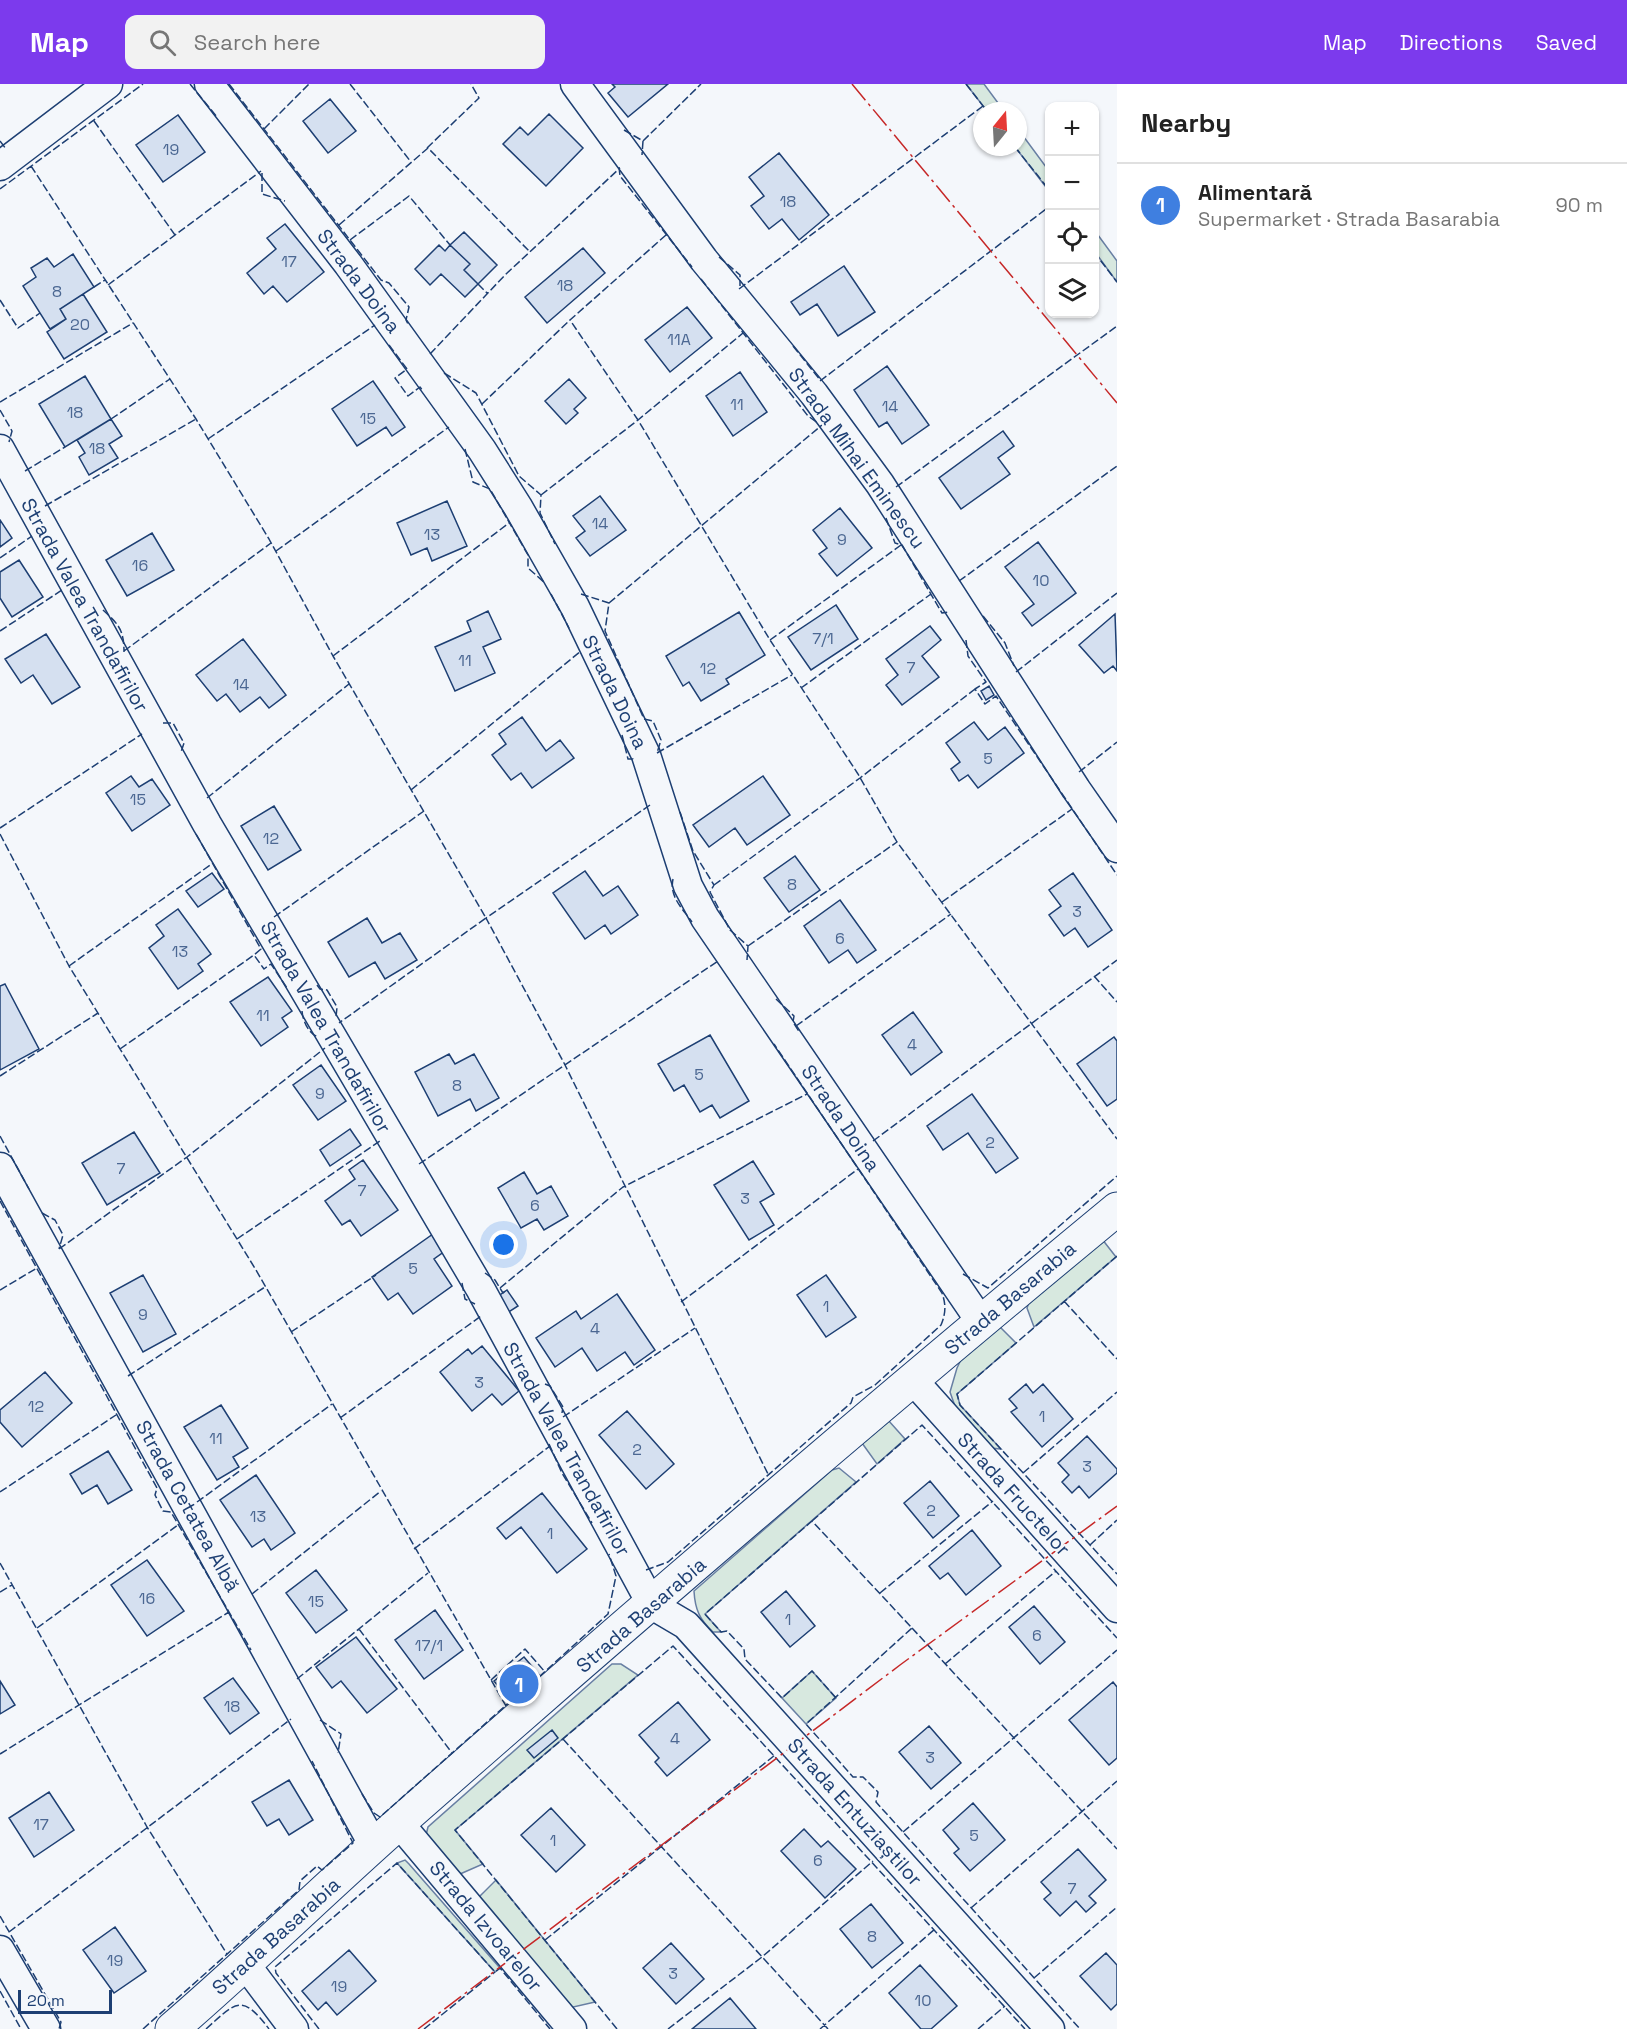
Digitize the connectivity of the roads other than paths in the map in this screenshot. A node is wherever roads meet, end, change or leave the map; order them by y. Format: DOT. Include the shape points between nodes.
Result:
graph roads {
  1 [pos="108,84"];
  2 [pos="209,84"];
  3 [pos="575,84"];
  4 [pos="0,166"];
  5 [pos="0,449"];
  6 [pos="1117,848"];
  7 [pos="0,1167"];
  8 [pos="1117,1209"];
  9 [pos="981,1322"];
  10 [pos="913,1380"];
  11 [pos="652,1605"];
  12 [pos="1117,1608"];
  13 [pos="399,1823"];
  14 [pos="374,1846"];
  15 [pos="0,1950"];
  16 [pos="246,1965"];
  17 [pos="46,2029"];
  18 [pos="172,2029"];
  19 [pos="294,2029"];
  20 [pos="572,2029"];
  21 [pos="1050,2029"];
  1 -- 4 [label="street"];
  2 -- 9 [label="street, Strada Doina" via="348,264 494,469 575,607 646,755 688,886 705,918"];
  3 -- 6 [label="street, Strada Mihai Eminescu" via="704,260 814,394 880,484"];
  5 -- 11 [label="street, Strada Valea Trandafirilor" via="207,824 481,1290"];
  7 -- 14 [label="street, Strada Cetatea Albă"];
  8 -- 9 [label="street, Strada Basarabia"];
  9 -- 10 [label="street, Strada Basarabia"];
  10 -- 11 [label="street, Strada Basarabia"];
  10 -- 12 [label="street, Strada Fructelor"];
  11 -- 13 [label="street, Strada Basarabia"];
  11 -- 21 [label="street, Strada Entuziaștilor" via="686,1625"];
  13 -- 14 [label="street, Strada Basarabia"];
  13 -- 20 [label="street, Strada Izvoarelor"];
  14 -- 16 [label="street, Strada Basarabia"];
  15 -- 17 [label="street"];
  16 -- 18 [label="street, Strada Basarabia"];
  16 -- 19 [label="street"];
}
